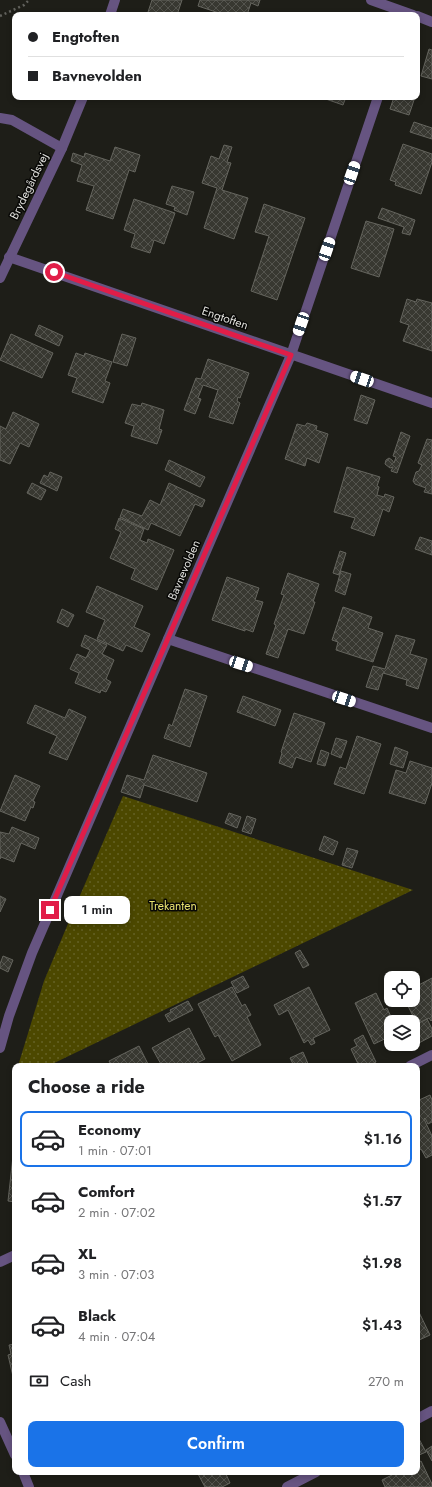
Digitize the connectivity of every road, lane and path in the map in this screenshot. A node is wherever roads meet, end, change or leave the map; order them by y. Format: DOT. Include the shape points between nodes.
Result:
graph roads {
  1 [pos="29,0"];
  2 [pos="115,0"];
  3 [pos="371,0"];
  4 [pos="111,12"];
  5 [pos="403,12"];
  6 [pos="0,16"];
  7 [pos="420,17"];
  8 [pos="432,22"];
  9 [pos="82,100"];
  10 [pos="377,100"];
  11 [pos="0,118"];
  12 [pos="62,148"];
  13 [pos="10,257"];
  14 [pos="0,278"];
  15 [pos="291,355"];
  16 [pos="432,403"];
  17 [pos="168,639"];
  18 [pos="432,728"];
  19 [pos="0,1048"];
  20 [pos="432,1055"];
  21 [pos="416,1063"];
  22 [pos="12,1256"];
  23 [pos="0,1262"];
  24 [pos="432,1411"];
  25 [pos="420,1417"];
  26 [pos="0,1422"];
  27 [pos="12,1448"];
  28 [pos="24,1475"];
  29 [pos="310,1475"];
  30 [pos="30,1487"];
  31 [pos="288,1487"];
  1 -- 6 [label="path"];
  2 -- 4 [label="street"];
  3 -- 5 [label="street"];
  7 -- 8 [label="street"];
  9 -- 12 [label="street, Brydegårdsvej"];
  10 -- 15 [label="street, Bavnevolden"];
  11 -- 12 [label="street, Brydegårdsvej" via="12,120"];
  12 -- 13 [label="street, Brydegårdsvej"];
  13 -- 14 [label="street, Brydegårdsvej"];
  13 -- 15 [label="street, Engtoften"];
  15 -- 16 [label="street, Engtoften"];
  15 -- 17 [label="street, Bavnevolden"];
  17 -- 18 [label="street"];
  17 -- 19 [label="street, Bavnevolden" via="32,953 8,1016"];
  20 -- 21 [label="street"];
  22 -- 23 [label="street"];
  24 -- 25 [label="street"];
  26 -- 27 [label="street"];
  28 -- 30 [label="street"];
  29 -- 31 [label="street"];
}
